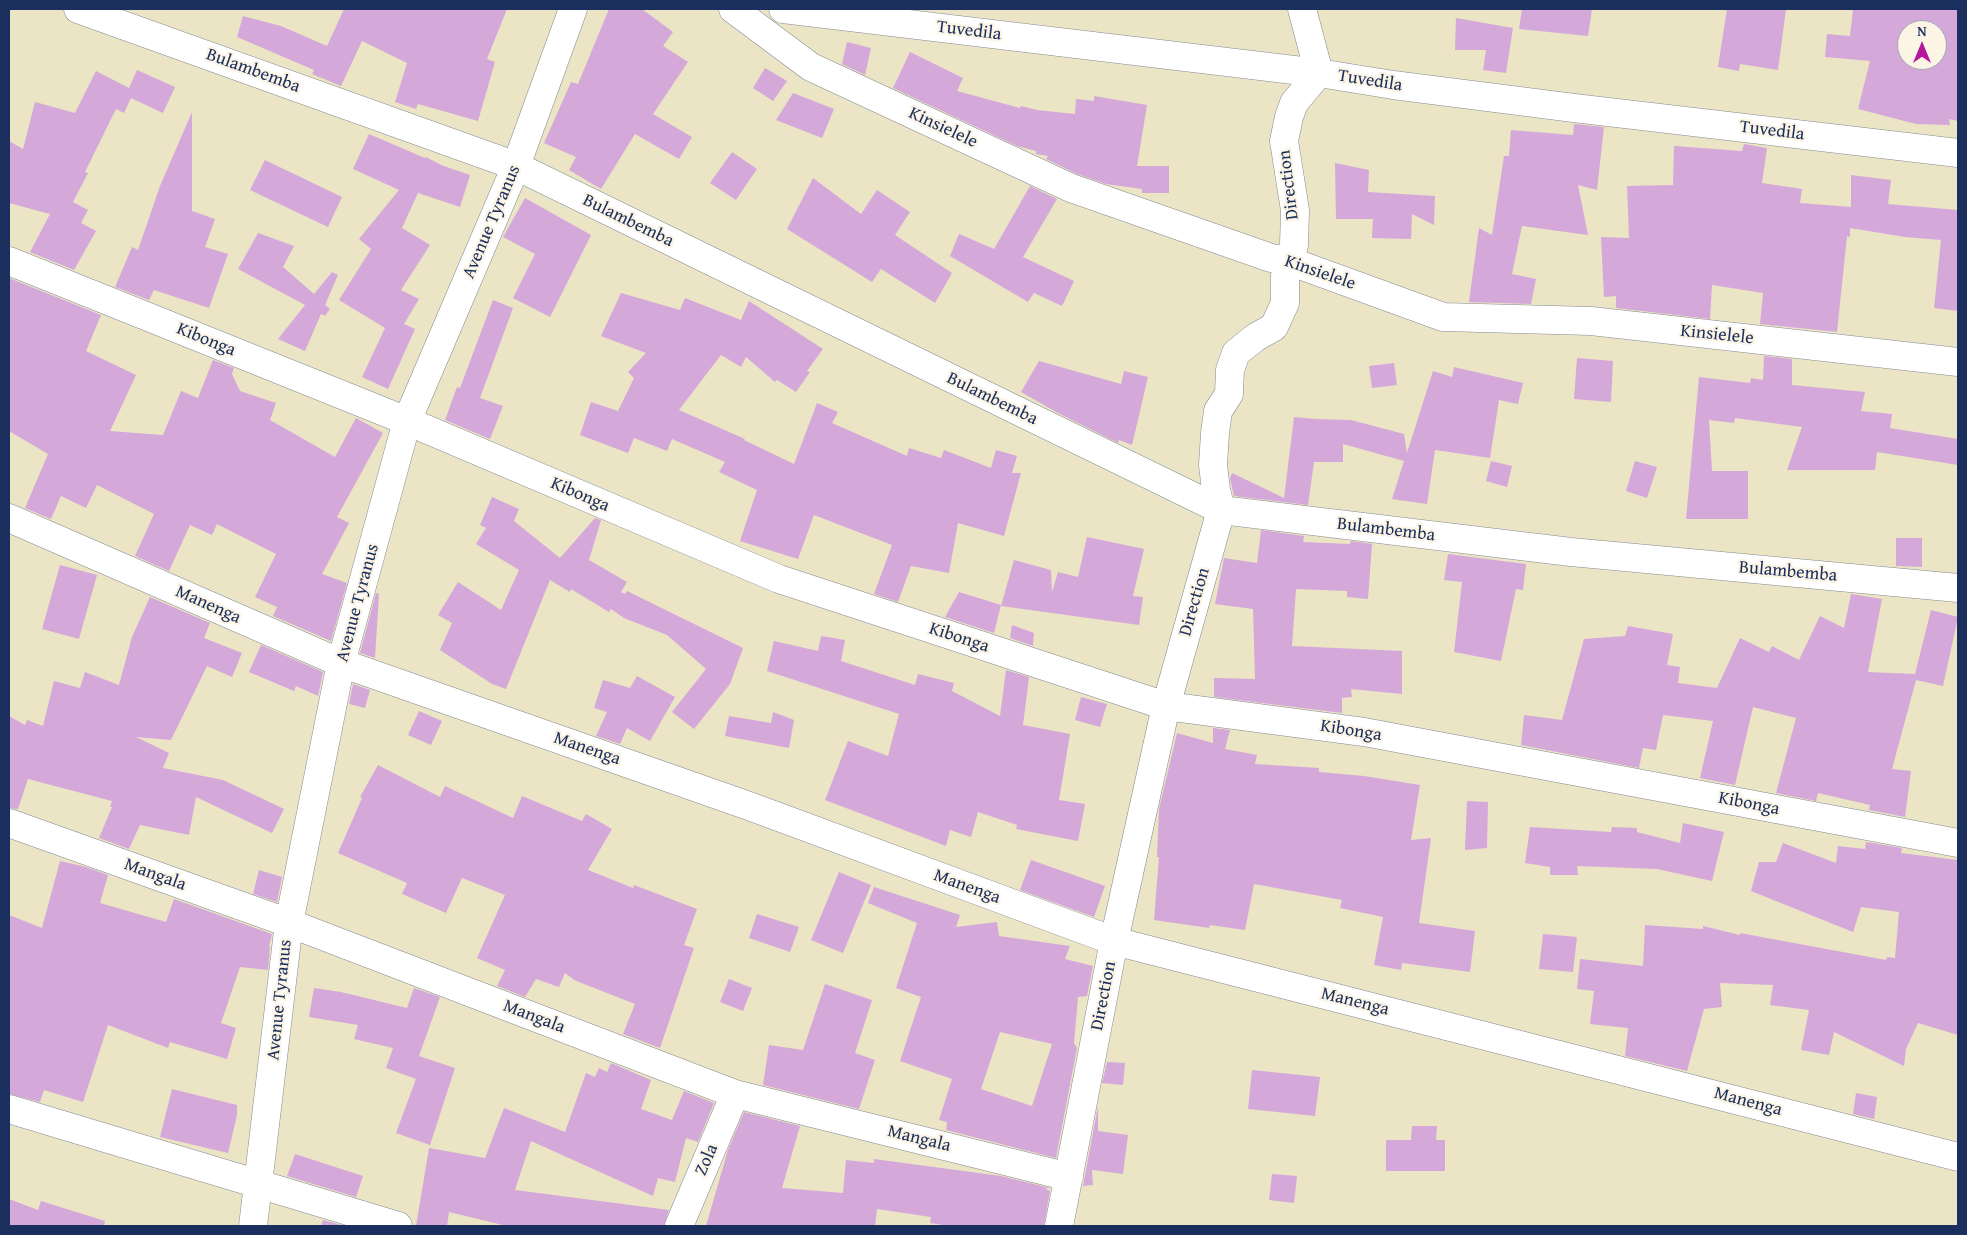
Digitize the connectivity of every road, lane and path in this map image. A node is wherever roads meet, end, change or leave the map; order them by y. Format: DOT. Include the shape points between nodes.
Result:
graph roads {
  1 [pos="78,9"];
  2 [pos="573,9"];
  3 [pos="733,9"];
  4 [pos="782,9"];
  5 [pos="1302,9"];
  6 [pos="1319,73"];
  7 [pos="1958,153"];
  8 [pos="516,166"];
  9 [pos="9,261"];
  10 [pos="1289,261"];
  11 [pos="1958,362"];
  12 [pos="406,421"];
  13 [pos="1221,510"];
  14 [pos="9,518"];
  15 [pos="1958,588"];
  16 [pos="341,663"];
  17 [pos="1166,706"];
  18 [pos="9,823"];
  19 [pos="1958,843"];
  20 [pos="289,923"];
  21 [pos="1114,940"];
  22 [pos="735,1094"];
  23 [pos="9,1109"];
  24 [pos="1958,1157"];
  25 [pos="1069,1177"];
  26 [pos="260,1184"];
  27 [pos="254,1226"];
  28 [pos="398,1226"];
  29 [pos="679,1226"];
  30 [pos="1059,1226"];
  1 -- 8 [label="street, Bulambemba"];
  2 -- 8 [label="street, Avenue Tyranus"];
  3 -- 10 [label="street, Kinsielele" via="811,67 1071,188 1271,258"];
  4 -- 6 [label="street, Tuvedila"];
  5 -- 6 [label="street"];
  6 -- 7 [label="street, Tuvedila" via="1574,108"];
  6 -- 10 [label="street, Direction" via="1294,103 1284,141 1295,210 1294,245"];
  8 -- 12 [label="street, Avenue Tyranus"];
  8 -- 13 [label="street, Bulambemba"];
  9 -- 12 [label="street, Kibonga"];
  10 -- 11 [label="street, Kinsielele" via="1443,317 1591,321"];
  10 -- 13 [label="street, Direction" via="1285,276 1285,303 1274,327 1236,353 1230,370 1229,394 1218,411 1213,465"];
  12 -- 16 [label="street, Avenue Tyranus"];
  12 -- 17 [label="street, Kibonga" via="779,579"];
  13 -- 15 [label="street, Bulambemba" via="1571,552"];
  13 -- 17 [label="street, Direction"];
  14 -- 16 [label="street, Manenga"];
  16 -- 20 [label="street, Avenue Tyranus"];
  16 -- 21 [label="street, Manenga" via="749,806"];
  17 -- 19 [label="street, Kibonga" via="1364,732"];
  17 -- 21 [label="street, Direction"];
  18 -- 20 [label="street, Mangala"];
  20 -- 22 [label="street, Mangala"];
  20 -- 26 [label="street, Avenue Tyranus"];
  21 -- 24 [label="street, Manenga"];
  21 -- 25 [label="street, Direction"];
  22 -- 25 [label="street, Mangala"];
  22 -- 29 [label="street, Zola"];
  23 -- 26 [label="street"];
  25 -- 30 [label="street, Direction"];
  26 -- 27 [label="street, Avenue Tyranus"];
  26 -- 28 [label="street"];
}
